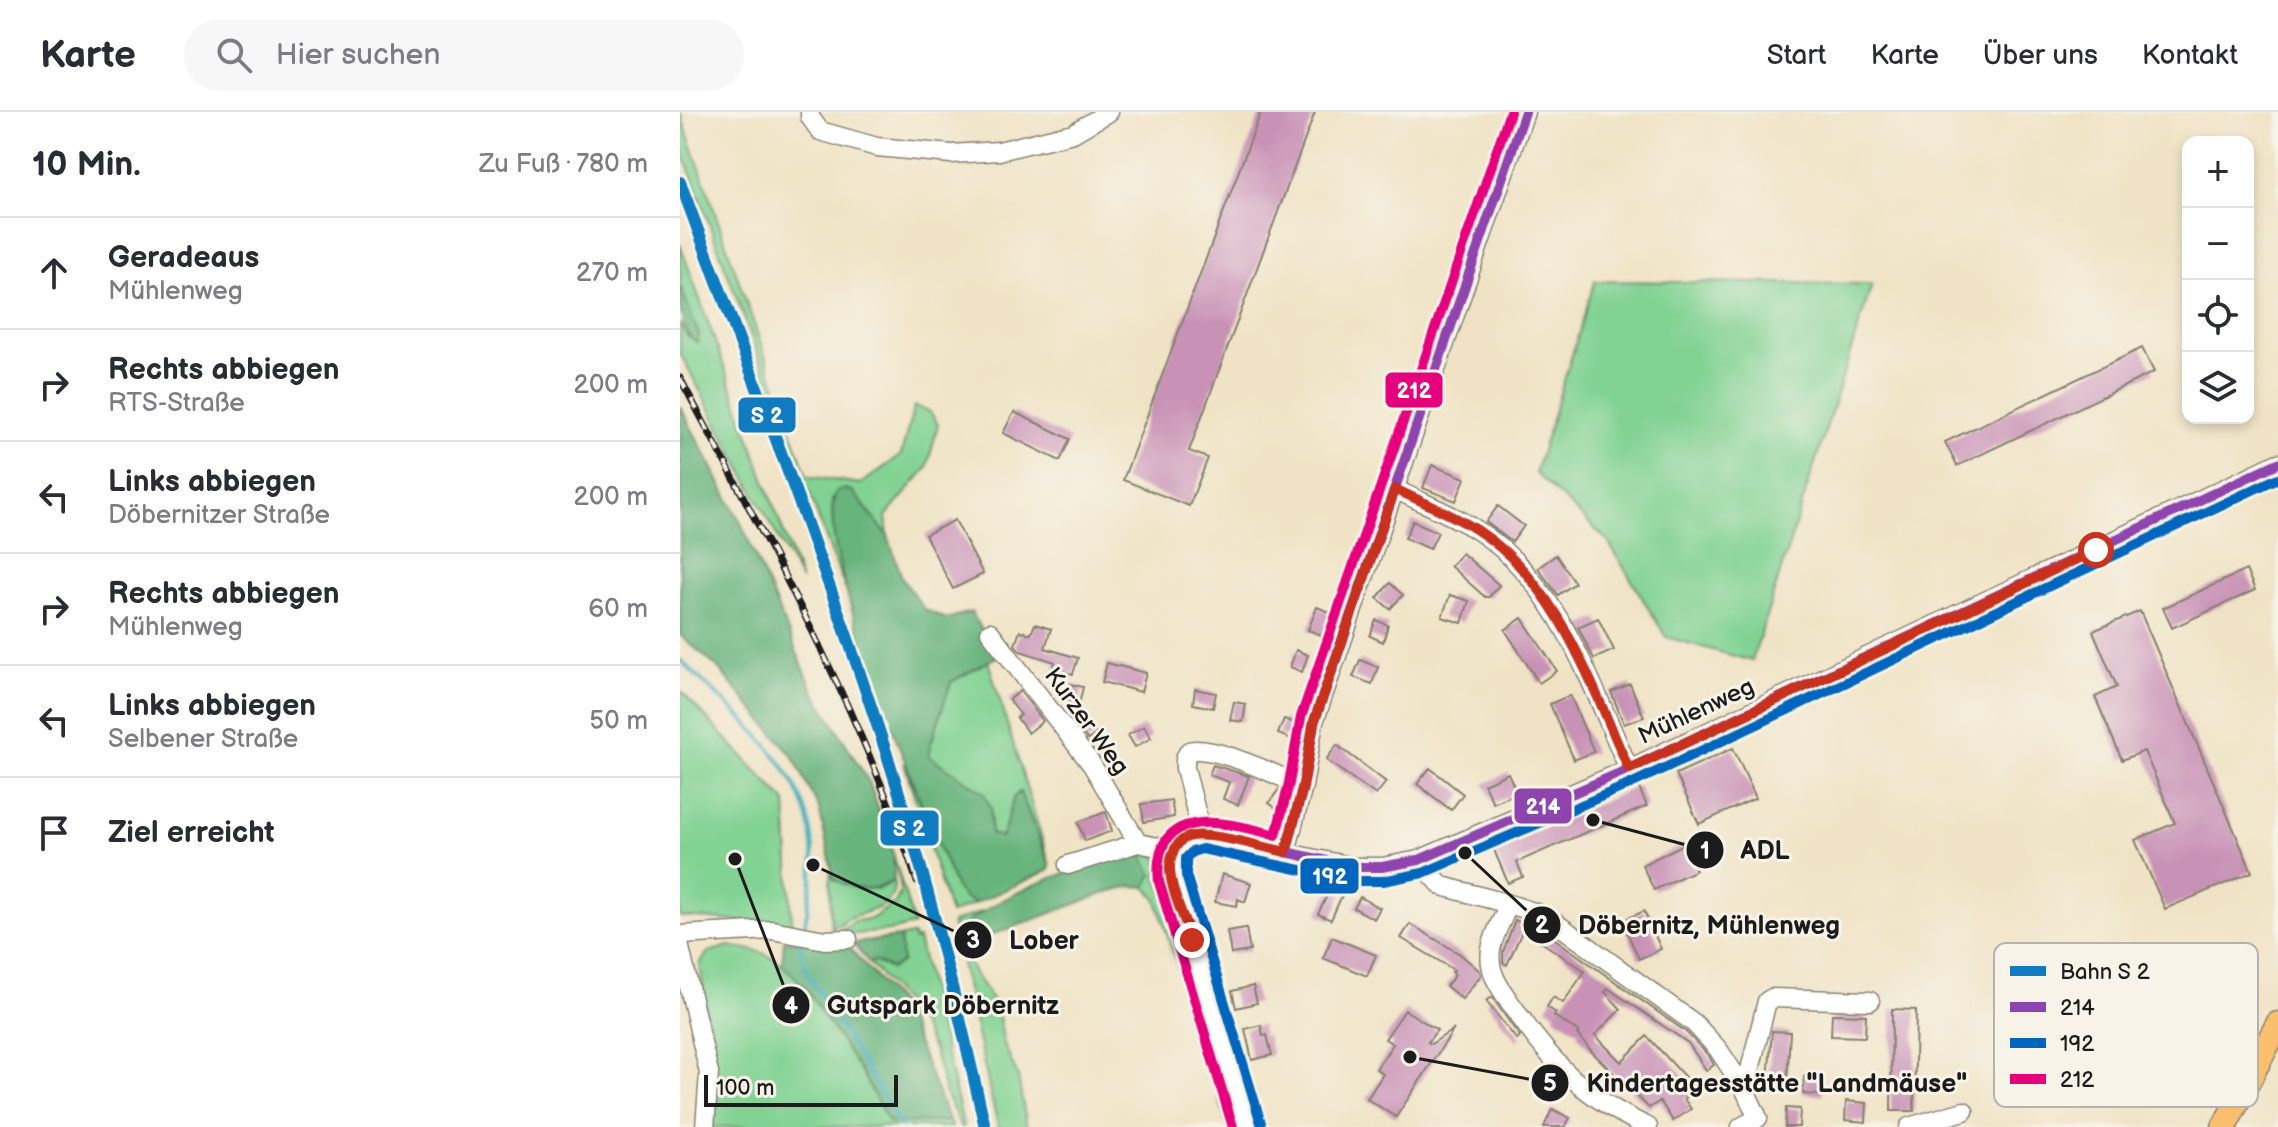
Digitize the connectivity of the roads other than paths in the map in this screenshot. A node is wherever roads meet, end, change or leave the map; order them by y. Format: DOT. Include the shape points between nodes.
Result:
graph roads {
  1 [pos="810,112"];
  2 [pos="1109,112"];
  3 [pos="1525,112"];
  4 [pos="2278,463"];
  5 [pos="1395,489"];
  6 [pos="990,632"];
  7 [pos="1629,769"];
  8 [pos="1303,786"];
  9 [pos="1202,835"];
  10 [pos="1138,843"];
  11 [pos="1173,850"];
  12 [pos="1286,852"];
  13 [pos="1419,860"];
  14 [pos="1068,865"];
  15 [pos="1509,904"];
  16 [pos="680,935"];
  17 [pos="848,939"];
  18 [pos="680,948"];
  19 [pos="1870,1001"];
  20 [pos="2278,1024"];
  21 [pos="2258,1062"];
  22 [pos="1745,1090"];
  23 [pos="2234,1107"];
  24 [pos="1964,1111"];
  25 [pos="1756,1124"];
  26 [pos="705,1127"];
  27 [pos="1248,1127"];
  28 [pos="1648,1127"];
  29 [pos="1909,1127"];
  30 [pos="2224,1127"];
  1 -- 2 [label="street" via="820,131 877,147 951,154 999,151 1073,133"];
  3 -- 5 [label="street"];
  4 -- 7 [label="street, Mühlenweg"];
  5 -- 7 [label="street" via="1478,531 1525,571 1571,639"];
  5 -- 8 [label="street" via="1314,722"];
  6 -- 10 [label="street, Kurzer Weg" via="1092,765"];
  7 -- 13 [label="street, Mühlenweg"];
  8 -- 9 [label="street" via="1215,752 1189,751 1185,768"];
  8 -- 12 [label="street"];
  9 -- 11 [label="street" via="1187,837"];
  9 -- 12 [label="street, Mühlenweg"];
  10 -- 11 [label="street"];
  10 -- 14 [label="street"];
  11 -- 27 [label="street" via="1172,878"];
  12 -- 13 [label="street, Mühlenweg" via="1354,867"];
  13 -- 15 [label="street" via="1442,886"];
  15 -- 22 [label="street" via="1560,926 1694,1023"];
  15 -- 28 [label="street" via="1491,949 1493,978 1549,1057 1598,1099"];
  16 -- 17 [label="street" via="772,930"];
  18 -- 26 [label="street" via="709,1073"];
  19 -- 22 [label="street" via="1767,1001"];
  20 -- 21 [label="main road"];
  22 -- 25 [label="street"];
  23 -- 30 [label="main road"];
  24 -- 29 [label="street"];
}
